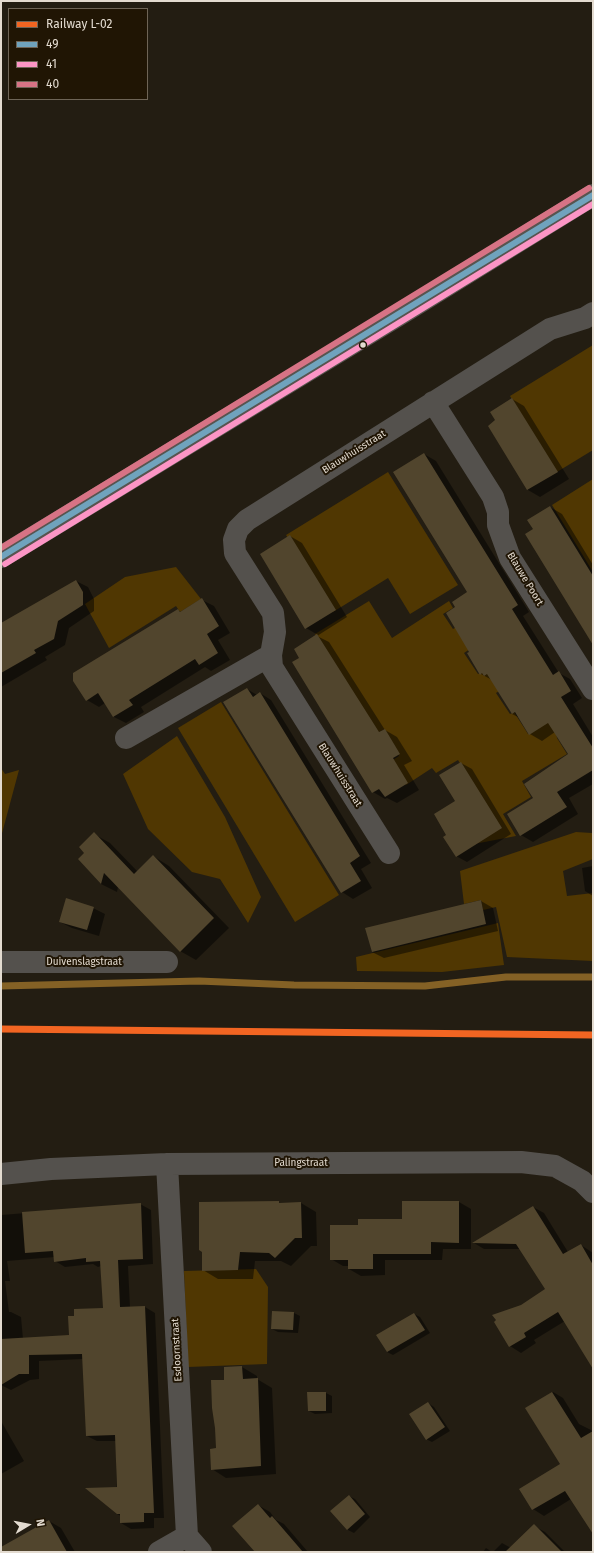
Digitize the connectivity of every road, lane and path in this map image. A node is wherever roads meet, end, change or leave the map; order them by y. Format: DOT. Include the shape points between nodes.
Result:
graph roads {
  1 [pos="593,195"];
  2 [pos="593,313"];
  3 [pos="433,402"];
  4 [pos="1,557"];
  5 [pos="271,655"];
  6 [pos="593,689"];
  7 [pos="126,738"];
  8 [pos="389,853"];
  9 [pos="1,962"];
  10 [pos="167,962"];
  11 [pos="167,1164"];
  12 [pos="1,1174"];
  13 [pos="593,1192"];
  14 [pos="194,1544"];
  15 [pos="160,1552"];
  1 -- 4 [label="main road"];
  2 -- 3 [label="street, Blauwhuisstraat" via="550,329"];
  3 -- 5 [label="street, Blauwhuisstraat" via="247,520 238,529 234,540 236,553 273,613 275,632"];
  3 -- 6 [label="street, Blauwe Poort" via="493,497 498,512 498,525 510,558"];
  5 -- 7 [label="street"];
  5 -- 8 [label="street, Blauwhuisstraat" via="272,667"];
  9 -- 10 [label="street, Duivenslagstraat"];
  11 -- 12 [label="street, Palingstraat"];
  11 -- 13 [label="street, Palingstraat" via="521,1162 555,1166 582,1181"];
  11 -- 14 [label="street, Esdoornstraat"];
  14 -- 15 [label="street, Esdoornstraat"];
}
